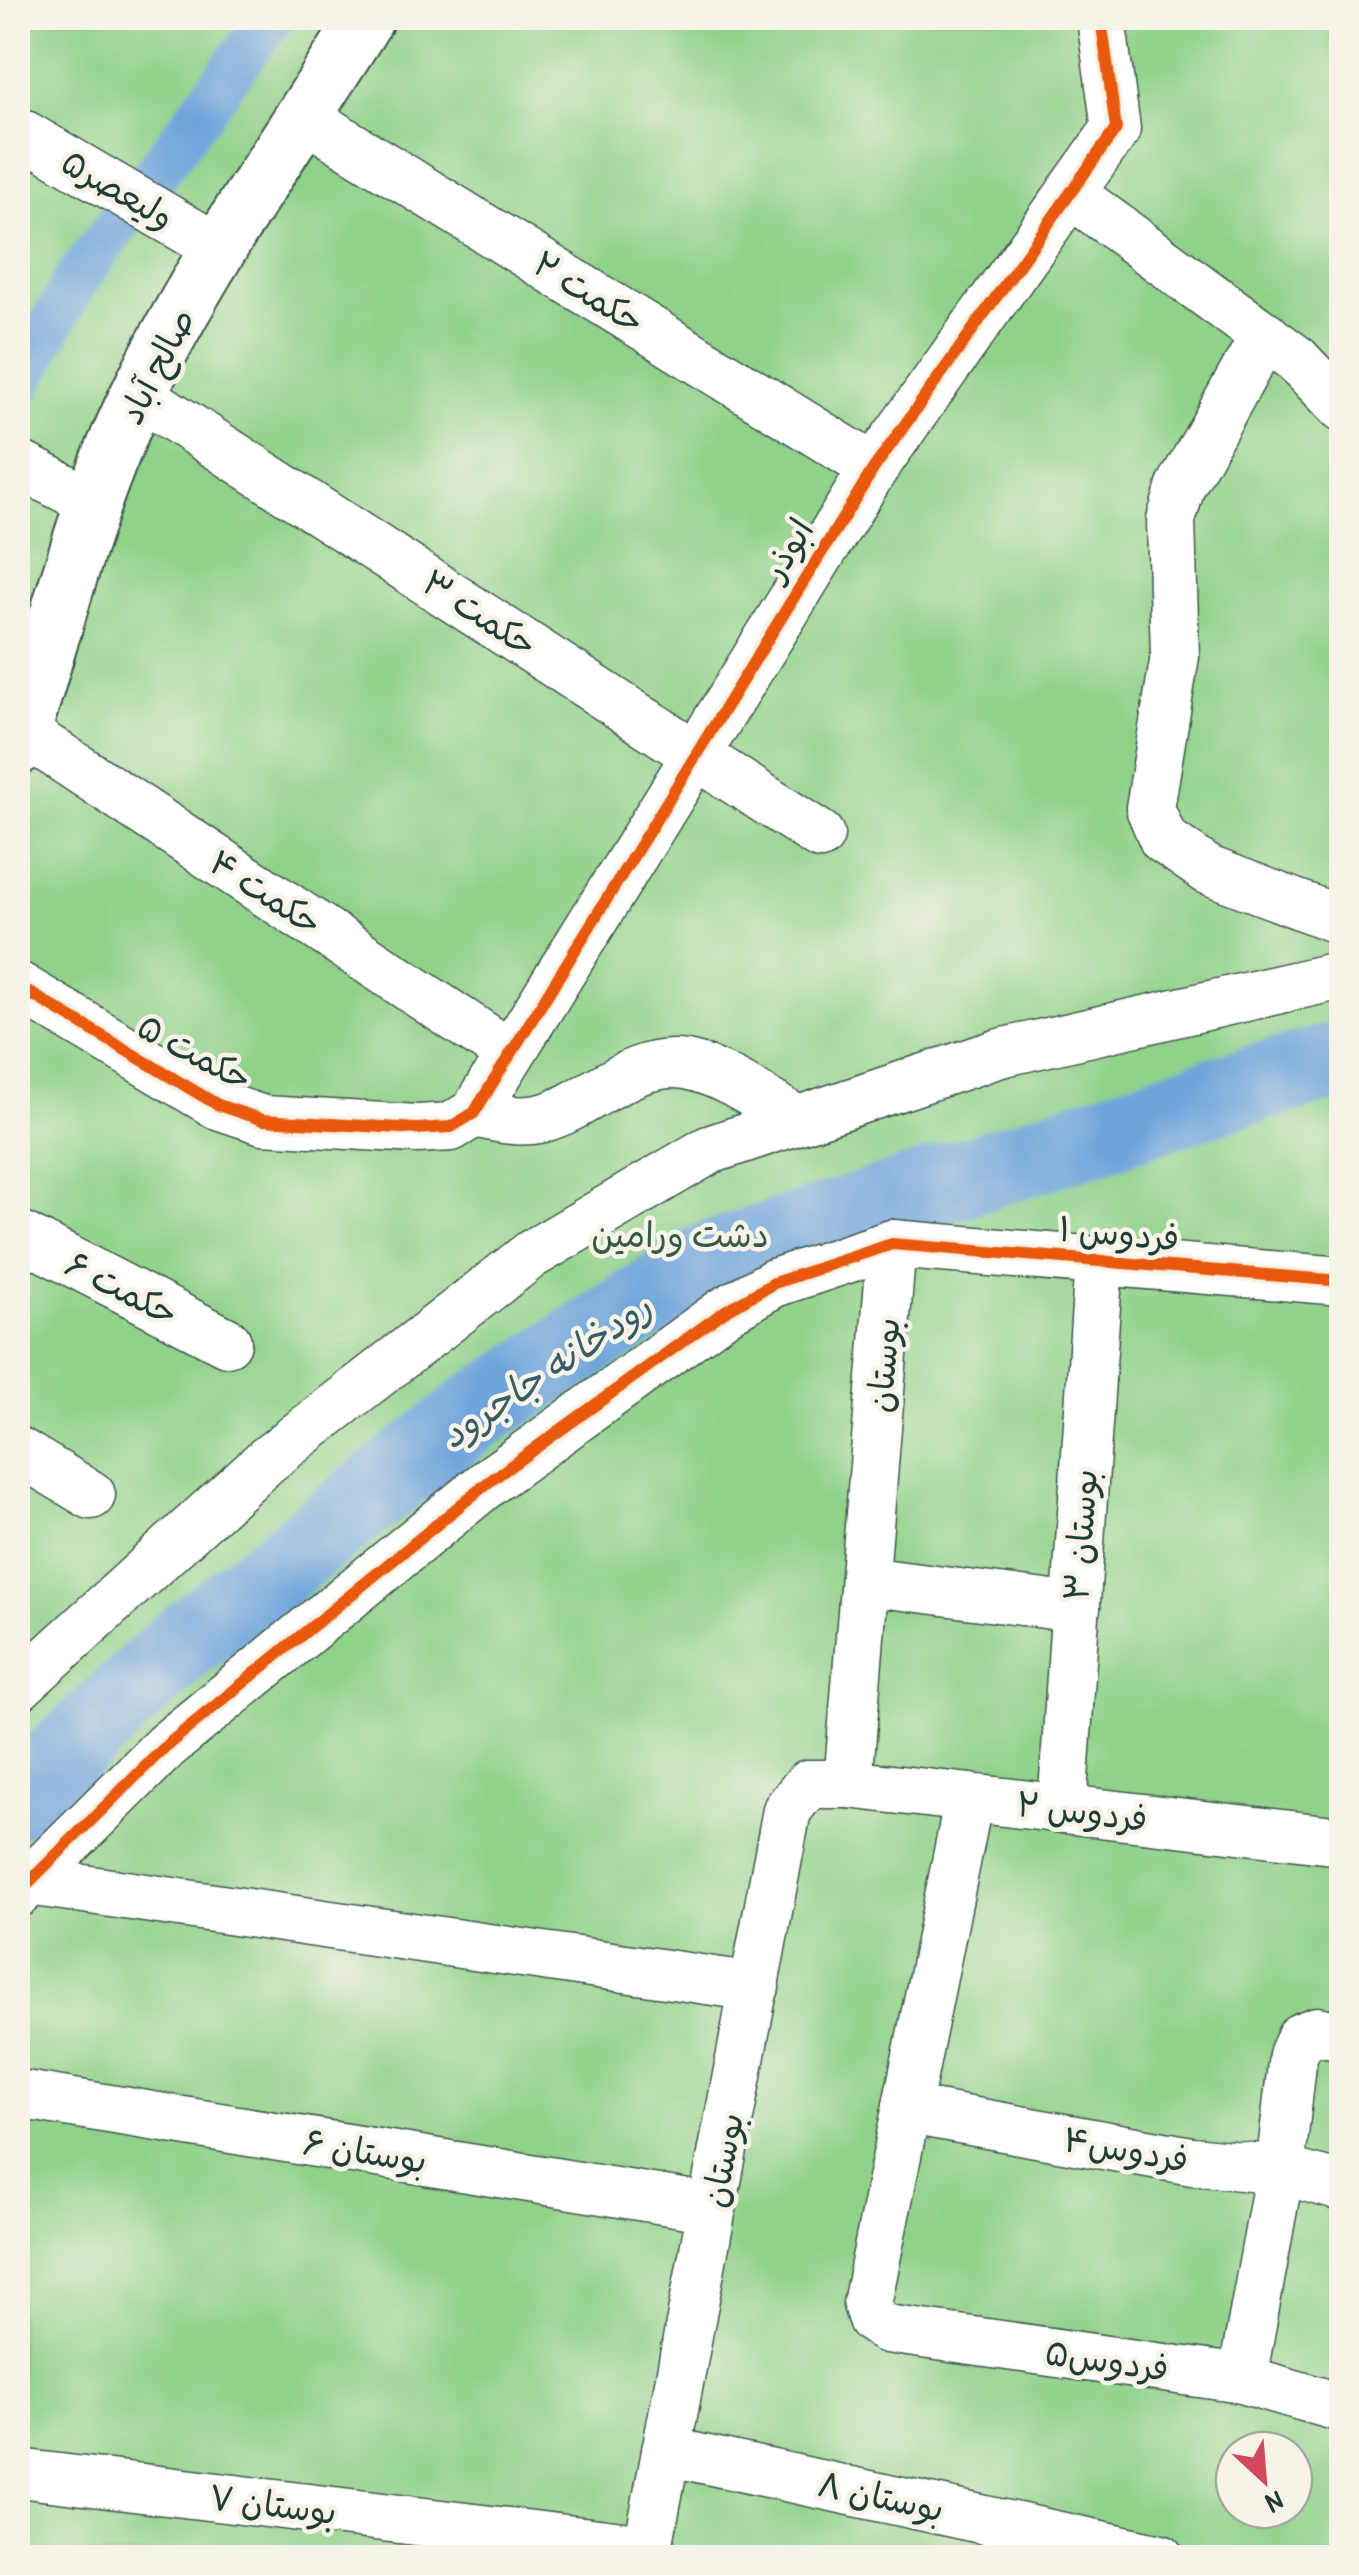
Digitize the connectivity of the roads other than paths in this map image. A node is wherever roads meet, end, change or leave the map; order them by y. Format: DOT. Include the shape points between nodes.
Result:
graph roads {
  1 [pos="1101,18"];
  2 [pos="356,21"];
  3 [pos="304,117"];
  4 [pos="18,131"];
  5 [pos="1070,194"];
  6 [pos="218,248"];
  7 [pos="1264,335"];
  8 [pos="138,394"];
  9 [pos="1342,407"];
  10 [pos="18,464"];
  11 [pos="874,468"];
  12 [pos="92,502"];
  13 [pos="20,740"];
  14 [pos="696,751"];
  15 [pos="820,835"];
  16 [pos="1342,921"];
  17 [pos="1342,976"];
  18 [pos="18,986"];
  19 [pos="510,1052"];
  20 [pos="474,1112"];
  21 [pos="797,1120"];
  22 [pos="18,1234"];
  23 [pos="892,1244"];
  24 [pos="1098,1261"];
  25 [pos="1342,1281"];
  26 [pos="227,1342"];
  27 [pos="18,1451"];
  28 [pos="91,1495"];
  29 [pos="865,1581"];
  30 [pos="1076,1608"];
  31 [pos="18,1687"];
  32 [pos="835,1783"];
  33 [pos="969,1798"];
  34 [pos="1062,1809"];
  35 [pos="1342,1841"];
  36 [pos="23,1887"];
  37 [pos="755,1987"];
  38 [pos="1321,2036"];
  39 [pos="18,2094"];
  40 [pos="910,2110"];
  41 [pos="1280,2170"];
  42 [pos="1342,2188"];
  43 [pos="712,2208"];
  44 [pos="1242,2379"];
  45 [pos="1342,2408"];
  46 [pos="666,2452"];
  47 [pos="18,2473"];
  48 [pos="647,2553"];
  49 [pos="1158,2555"];
  1 -- 5 [label="street, ابوذر" via="1116,129"];
  2 -- 3 [label="street, صالح آباد"];
  3 -- 6 [label="street, صالح آباد"];
  3 -- 11 [label="street, حکمت ۲"];
  4 -- 6 [label="street, ولیعصر۵"];
  5 -- 7 [label="street"];
  5 -- 11 [label="street, ابوذر"];
  6 -- 8 [label="street, صالح آباد"];
  7 -- 9 [label="street"];
  7 -- 16 [label="street" via="1181,486 1171,520 1175,656 1150,808 1163,840 1208,870"];
  8 -- 12 [label="street, صالح آباد"];
  8 -- 14 [label="street, حکمت ۳"];
  10 -- 12 [label="street"];
  11 -- 14 [label="street, ابوذر"];
  12 -- 13 [label="street, صالح آباد"];
  13 -- 19 [label="street, حکمت ۴"];
  14 -- 15 [label="street, حکمت ۳"];
  14 -- 19 [label="street, ابوذر"];
  17 -- 21 [label="street" via="1000,1053"];
  18 -- 20 [label="street, حکمت ۵" via="218,1105 263,1120 434,1128 451,1127"];
  19 -- 20 [label="street, ابوذر"];
  20 -- 21 [label="street" via="508,1121 544,1117 631,1073 682,1064 718,1075"];
  21 -- 31 [label="street" via="710,1150 532,1254 266,1461"];
  22 -- 26 [label="street, حکمت ۶"];
  23 -- 24 [label="street, فردوس ۱"];
  23 -- 29 [label="street, بوستان"];
  23 -- 36 [label="street" via="774,1283 724,1311 506,1469 166,1746"];
  24 -- 25 [label="street, فردوس ۱"];
  24 -- 30 [label="street, بوستان ۳"];
  27 -- 28 [label="street"];
  29 -- 30 [label="street"];
  29 -- 32 [label="street, بوستان"];
  30 -- 34 [label="street, بوستان ۳"];
  32 -- 33 [label="street, فردوس ۲"];
  32 -- 37 [label="street, بوستان" via="808,1784 787,1810"];
  33 -- 34 [label="street, فردوس ۲"];
  33 -- 40 [label="street"];
  34 -- 35 [label="street, فردوس ۲"];
  36 -- 37 [label="street"];
  37 -- 43 [label="street, بوستان"];
  38 -- 41 [label="street" via="1293,2055"];
  39 -- 43 [label="street, بوستان ۶"];
  40 -- 41 [label="street, فردوس۴" via="1192,2162"];
  40 -- 44 [label="street, فردوس۵" via="867,2304 872,2319 887,2329"];
  41 -- 42 [label="street, فردوس۴"];
  41 -- 44 [label="street"];
  43 -- 46 [label="street, بوستان"];
  44 -- 45 [label="street, فردوس۵"];
  46 -- 48 [label="street, بوستان"];
  46 -- 49 [label="street, بوستان ۸"];
  47 -- 48 [label="street, بوستان ۷"];
}
